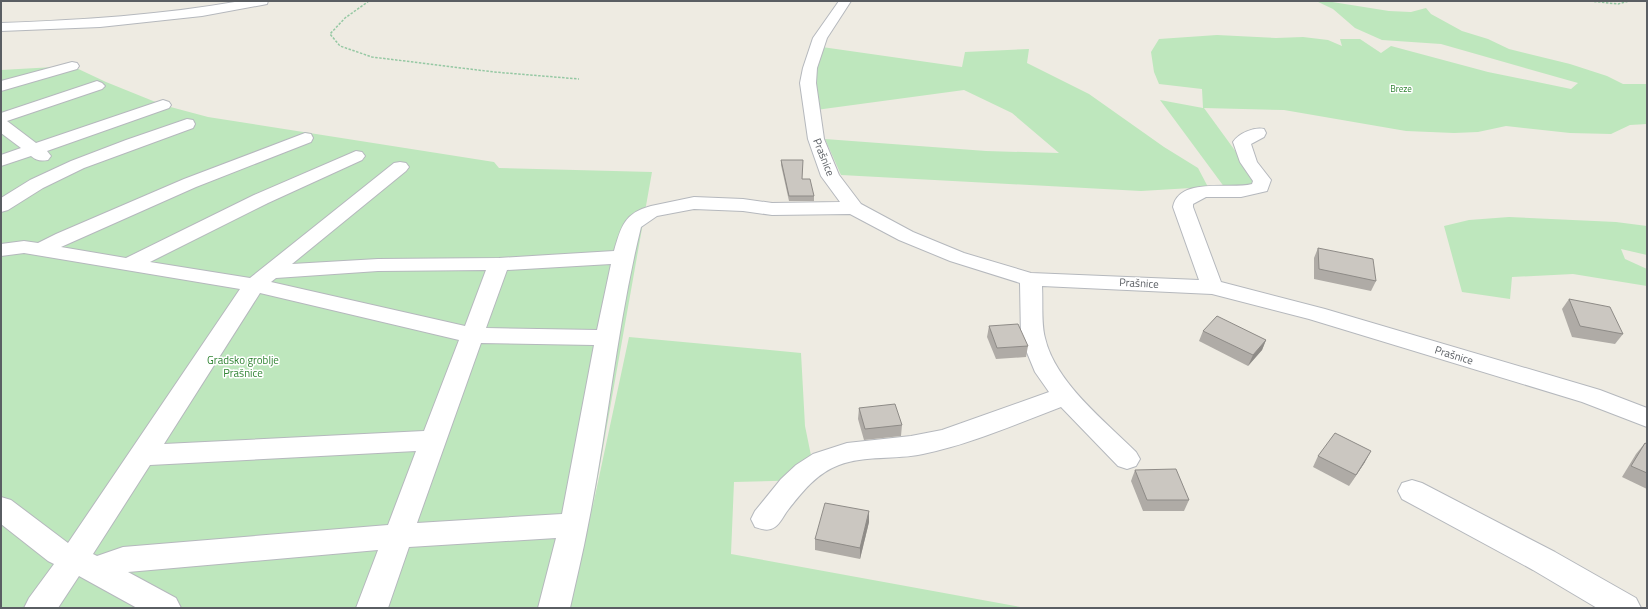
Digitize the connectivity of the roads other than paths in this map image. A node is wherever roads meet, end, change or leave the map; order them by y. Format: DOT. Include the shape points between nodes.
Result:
graph roads {
  1 [pos="262,1"];
  2 [pos="845,1"];
  3 [pos="1,27"];
  4 [pos="72,66"];
  5 [pos="1,86"];
  6 [pos="97,86"];
  7 [pos="163,105"];
  8 [pos="1,118"];
  9 [pos="187,124"];
  10 [pos="1,125"];
  11 [pos="1258,133"];
  12 [pos="305,138"];
  13 [pos="33,150"];
  14 [pos="356,156"];
  15 [pos="1,161"];
  16 [pos="400,167"];
  17 [pos="63,170"];
  18 [pos="1,206"];
  19 [pos="854,208"];
  20 [pos="1,236"];
  21 [pos="32,249"];
  22 [pos="1,250"];
  23 [pos="623,257"];
  24 [pos="499,264"];
  25 [pos="127,265"];
  26 [pos="263,278"];
  27 [pos="1030,279"];
  28 [pos="1212,287"];
  29 [pos="472,335"];
  30 [pos="607,338"];
  31 [pos="1065,396"];
  32 [pos="1647,418"];
  33 [pos="433,440"];
  34 [pos="142,455"];
  35 [pos="1127,459"];
  36 [pos="1412,491"];
  37 [pos="1,508"];
  38 [pos="765,519"];
  39 [pos="574,525"];
  40 [pos="397,536"];
  41 [pos="85,565"];
  42 [pos="40,608"];
  43 [pos="165,608"];
  44 [pos="372,608"];
  45 [pos="554,608"];
  46 [pos="1625,608"];
  1 -- 3 [label="street" via="202,12 100,23"];
  2 -- 19 [label="street, Prašnice" via="820,38 808,83 816,139 830,176"];
  4 -- 5 [label="street"];
  6 -- 8 [label="street"];
  7 -- 13 [label="street"];
  9 -- 17 [label="street"];
  10 -- 13 [label="street"];
  11 -- 28 [label="street" via="1242,142 1243,152 1250,166 1262,180 1260,187 1243,192 1200,192 1184,201 1183,207"];
  12 -- 21 [label="street"];
  13 -- 15 [label="street"];
  13 -- 17 [label="street"];
  14 -- 25 [label="street" via="261,199"];
  16 -- 26 [label="street"];
  17 -- 18 [label="street"];
  19 -- 23 [label="street" via="772,209 737,204 701,203 661,209 641,216 631,226"];
  19 -- 27 [label="street, Prašnice" via="906,236 957,257"];
  20 -- 21 [label="street"];
  21 -- 22 [label="street"];
  21 -- 25 [label="street"];
  23 -- 24 [label="street"];
  23 -- 30 [label="street"];
  24 -- 26 [label="street" via="378,265"];
  24 -- 29 [label="street"];
  25 -- 26 [label="street"];
  26 -- 29 [label="street"];
  26 -- 34 [label="street"];
  27 -- 28 [label="street, Prašnice"];
  27 -- 31 [label="street" via="1033,338 1047,372"];
  28 -- 32 [label="street, Prašnice" via="1317,314 1591,396"];
  29 -- 30 [label="street"];
  29 -- 33 [label="street"];
  30 -- 39 [label="street"];
  31 -- 35 [label="street"];
  31 -- 38 [label="street" via="923,444 849,452 822,461 800,476"];
  33 -- 34 [label="street"];
  33 -- 40 [label="street"];
  34 -- 41 [label="street"];
  36 -- 46 [label="street" via="1544,561"];
  37 -- 41 [label="street" via="58,552"];
  39 -- 40 [label="street"];
  39 -- 45 [label="street"];
  40 -- 41 [label="street"];
  40 -- 44 [label="street"];
  41 -- 42 [label="street"];
  41 -- 43 [label="street"];
}
